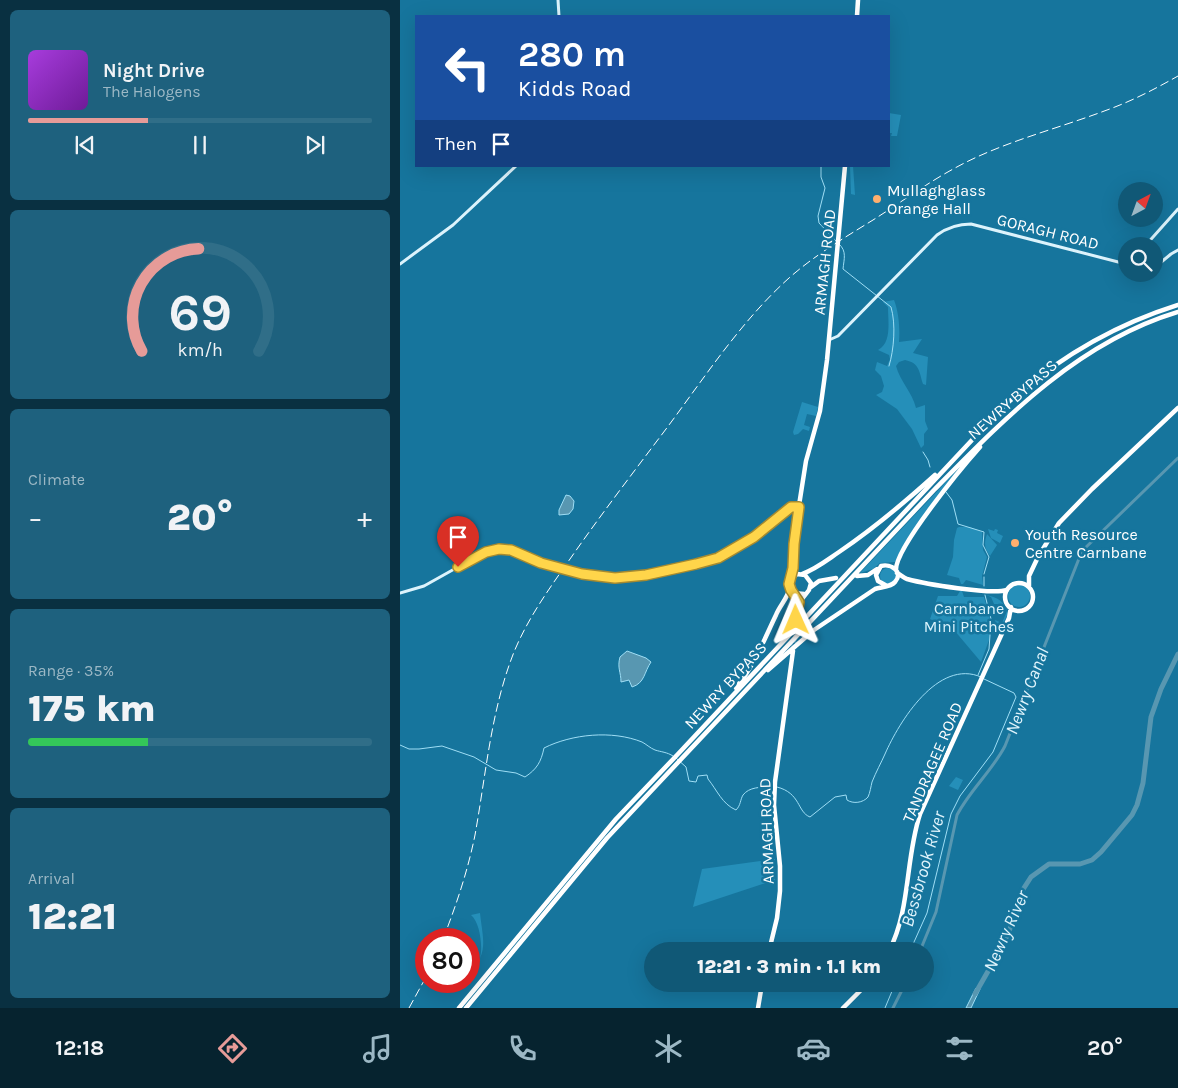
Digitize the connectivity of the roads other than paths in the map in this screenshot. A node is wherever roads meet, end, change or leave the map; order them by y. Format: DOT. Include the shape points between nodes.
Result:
graph roads {
  1 [pos="558,0"];
  2 [pos="858,0"];
  3 [pos="559,15"];
  4 [pos="857,15"];
  5 [pos="515,167"];
  6 [pos="845,167"];
  7 [pos="1178,209"];
  8 [pos="1153,237"];
  9 [pos="1178,250"];
  10 [pos="1163,261"];
  11 [pos="1118,262"];
  12 [pos="400,264"];
  13 [pos="1178,305"];
  14 [pos="1178,312"];
  15 [pos="829,340"];
  16 [pos="1178,408"];
  17 [pos="999,425"];
  18 [pos="954,458"];
  19 [pos="799,507"];
  20 [pos="794,564"];
  21 [pos="878,569"];
  22 [pos="897,572"];
  23 [pos="801,574"];
  24 [pos="868,575"];
  25 [pos="856,576"];
  26 [pos="1029,576"];
  27 [pos="808,577"];
  28 [pos="792,578"];
  29 [pos="836,578"];
  30 [pos="906,579"];
  31 [pos="820,581"];
  32 [pos="878,582"];
  33 [pos="895,582"];
  34 [pos="1017,583"];
  35 [pos="811,586"];
  36 [pos="887,586"];
  37 [pos="1029,586"];
  38 [pos="790,587"];
  39 [pos="1007,590"];
  40 [pos="991,592"];
  41 [pos="400,593"];
  42 [pos="794,593"];
  43 [pos="804,594"];
  44 [pos="1006,601"];
  45 [pos="799,602"];
  46 [pos="1010,607"];
  47 [pos="1017,610"];
  48 [pos="1009,618"];
  49 [pos="796,620"];
  50 [pos="793,650"];
  51 [pos="752,684"];
  52 [pos="725,703"];
  53 [pos="771,942"];
  54 [pos="894,942"];
  55 [pos="761,992"];
  56 [pos="859,992"];
  57 [pos="457,1008"];
  58 [pos="468,1008"];
  59 [pos="758,1008"];
  60 [pos="843,1008"];
  1 -- 3 [label="street"];
  2 -- 4 [label="highway"];
  5 -- 12 [label="street" via="453,225"];
  6 -- 15 [label="highway, ARMAGH ROAD"];
  7 -- 8 [label="street"];
  9 -- 10 [label="street"];
  11 -- 15 [label="street, GORAGH ROAD" via="971,224 959,224 937,235 838,336"];
  13 -- 18 [label="highway, NEWRY BYPASS" via="1134,320 1064,358 1017,394"];
  14 -- 17 [label="highway, NEWRY BYPASS" via="1125,333 1081,358"];
  15 -- 19 [label="highway, ARMAGH ROAD" via="820,411 806,461"];
  16 -- 26 [label="highway" via="1070,510 1047,541"];
  17 -- 22 [label="highway" via="922,521 898,560"];
  17 -- 51 [label="highway, NEWRY BYPASS"];
  18 -- 23 [label="highway" via="876,526 825,562"];
  18 -- 52 [label="highway, NEWRY BYPASS"];
  19 -- 20 [label="highway, ARMAGH ROAD"];
  19 -- 41 [label="street" via="789,508 754,537 718,558 646,575 604,578 551,567 519,552 499,549 474,558 424,586"];
  20 -- 23 [label="highway"];
  20 -- 28 [label="highway, ARMAGH ROAD"];
  21 -- 22 [label="highway" via="888,565"];
  21 -- 24 [label="highway"];
  21 -- 32 [label="highway"];
  22 -- 30 [label="highway"];
  22 -- 33 [label="highway"];
  23 -- 27 [label="highway"];
  23 -- 28 [label="highway"];
  24 -- 25 [label="highway"];
  24 -- 32 [label="highway"];
  26 -- 34 [label="highway"];
  26 -- 37 [label="highway"];
  27 -- 31 [label="highway"];
  27 -- 35 [label="highway"];
  28 -- 38 [label="highway"];
  29 -- 31 [label="highway"];
  30 -- 33 [label="highway"];
  30 -- 40 [label="highway"];
  31 -- 35 [label="highway"];
  32 -- 36 [label="highway"];
  33 -- 36 [label="highway"];
  34 -- 37 [label="highway"];
  34 -- 39 [label="highway"];
  35 -- 43 [label="highway"];
  36 -- 51 [label="highway" via="875,589 828,620"];
  37 -- 47 [label="highway" via="1032,602 1024,610"];
  38 -- 42 [label="highway"];
  38 -- 52 [label="highway" via="755,662"];
  39 -- 40 [label="highway"];
  39 -- 44 [label="highway"];
  40 -- 44 [label="highway"];
  42 -- 43 [label="highway"];
  42 -- 45 [label="highway"];
  43 -- 45 [label="highway"];
  44 -- 46 [label="highway"];
  45 -- 49 [label="highway"];
  46 -- 47 [label="highway"];
  46 -- 48 [label="highway, TANDRAGEE ROAD"];
  47 -- 48 [label="highway, TANDRAGEE ROAD"];
  48 -- 54 [label="highway, TANDRAGEE ROAD" via="920,814 904,910"];
  50 -- 53 [label="highway, ARMAGH ROAD" via="775,782 780,883 779,907"];
  51 -- 58 [label="highway, NEWRY BYPASS" via="601,846"];
  52 -- 57 [label="highway, NEWRY BYPASS" via="616,818"];
  55 -- 59 [label="highway"];
  56 -- 60 [label="highway"];
}
